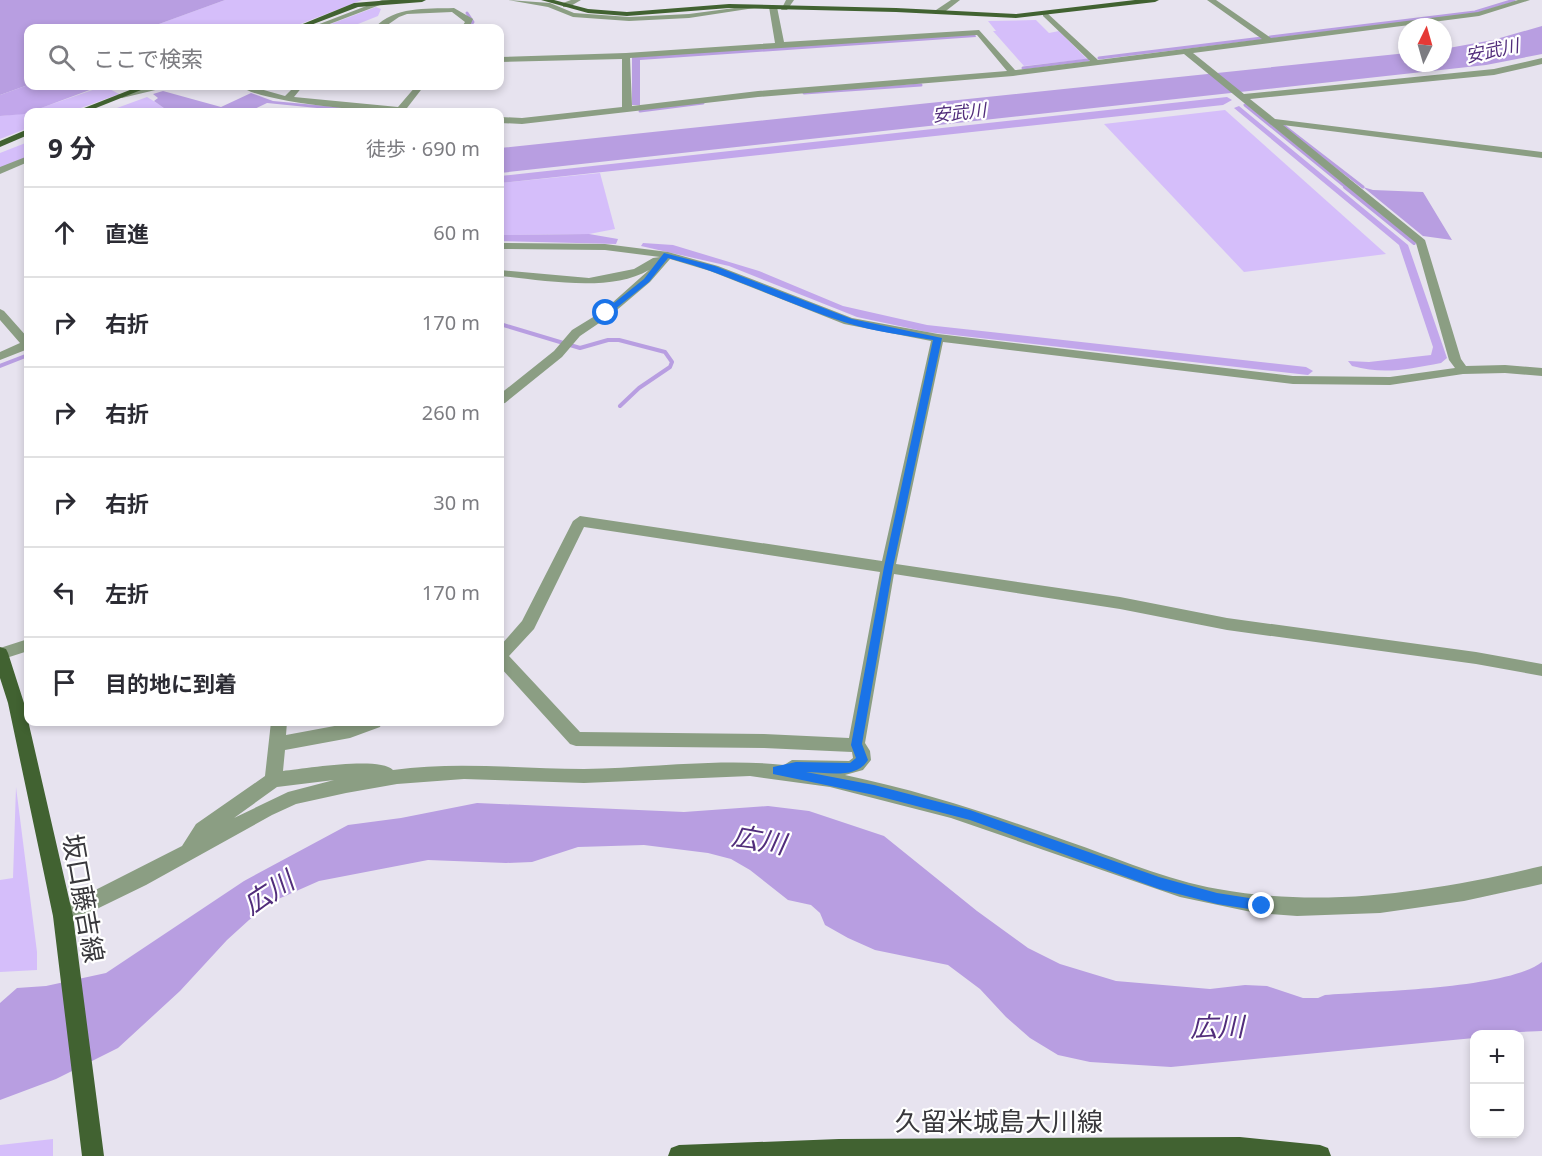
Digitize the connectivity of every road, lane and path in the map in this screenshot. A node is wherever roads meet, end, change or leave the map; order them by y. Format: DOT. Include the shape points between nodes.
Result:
graph roads {
  1 [pos="389,0"];
  2 [pos="422,0"];
  3 [pos="512,0"];
  4 [pos="545,0"];
  5 [pos="577,0"];
  6 [pos="790,0"];
  7 [pos="956,0"];
  8 [pos="1155,0"];
  9 [pos="1211,0"];
  10 [pos="1526,0"];
  11 [pos="373,2"];
  12 [pos="566,5"];
  13 [pos="757,7"];
  14 [pos="774,7"];
  15 [pos="784,8"];
  16 [pos="939,12"];
  17 [pos="1046,14"];
  18 [pos="307,24"];
  19 [pos="322,24"];
  20 [pos="384,24"];
  21 [pos="468,24"];
  22 [pos="1270,41"];
  23 [pos="780,45"];
  24 [pos="1187,52"];
  25 [pos="627,56"];
  26 [pos="504,59"];
  27 [pos="1542,61"];
  28 [pos="1097,63"];
  29 [pos="1013,73"];
  30 [pos="136,90"];
  31 [pos="148,90"];
  32 [pos="253,90"];
  33 [pos="295,90"];
  34 [pos="417,90"];
  35 [pos="122,95"];
  36 [pos="1240,96"];
  37 [pos="287,99"];
  38 [pos="89,108"];
  39 [pos="379,108"];
  40 [pos="402,108"];
  41 [pos="627,108"];
  42 [pos="504,120"];
  43 [pos="1272,121"];
  44 [pos="24,134"];
  45 [pos="0,144"];
  46 [pos="1542,155"];
  47 [pos="24,161"];
  48 [pos="0,171"];
  49 [pos="504,246"];
  50 [pos="667,255"];
  51 [pos="504,273"];
  52 [pos="0,313"];
  53 [pos="938,338"];
  54 [pos="24,340"];
  55 [pos="24,346"];
  56 [pos="0,356"];
  57 [pos="1463,370"];
  58 [pos="1542,372"];
  59 [pos="504,397"];
  60 [pos="888,567"];
  61 [pos="24,646"];
  62 [pos="504,652"];
  63 [pos="0,654"];
  64 [pos="504,660"];
  65 [pos="1542,670"];
  66 [pos="279,726"];
  67 [pos="363,726"];
  68 [pos="277,744"];
  69 [pos="856,745"];
  70 [pos="777,771"];
  71 [pos="397,777"];
  72 [pos="273,780"];
  73 [pos="188,850"];
  74 [pos="1542,875"];
  75 [pos="64,922"];
  76 [pos="93,1156"];
  77 [pos="679,1156"];
  78 [pos="1320,1156"];
  1 -- 11 [label="street"];
  2 -- 11 [label="main road"];
  3 -- 13 [label="street" via="550,5 573,15 629,19"];
  4 -- 12 [label="main road"];
  5 -- 12 [label="street"];
  6 -- 15 [label="street"];
  7 -- 16 [label="street"];
  8 -- 17 [label="main road"];
  9 -- 22 [label="street"];
  10 -- 22 [label="street" via="1479,14"];
  11 -- 18 [label="main road"];
  11 -- 19 [label="street"];
  12 -- 13 [label="main road" via="627,14"];
  13 -- 14 [label="main road"];
  14 -- 15 [label="main road"];
  14 -- 23 [label="street"];
  15 -- 16 [label="main road"];
  16 -- 17 [label="main road"];
  17 -- 28 [label="street"];
  20 -- 21 [label="street" via="401,13 448,10 459,11 470,21"];
  22 -- 24 [label="street"];
  23 -- 25 [label="street"];
  23 -- 29 [label="street" via="979,32"];
  24 -- 28 [label="street"];
  24 -- 36 [label="street"];
  25 -- 26 [label="street"];
  25 -- 41 [label="street"];
  27 -- 36 [label="street" via="1494,72"];
  28 -- 29 [label="street"];
  29 -- 41 [label="street"];
  30 -- 35 [label="main road"];
  31 -- 35 [label="street"];
  32 -- 37 [label="street"];
  33 -- 37 [label="street"];
  34 -- 40 [label="street"];
  35 -- 38 [label="main road"];
  36 -- 43 [label="street"];
  37 -- 39 [label="street"];
  41 -- 42 [label="street"];
  43 -- 46 [label="street"];
  43 -- 57 [label="street" via="1421,242 1455,360"];
  44 -- 45 [label="main road"];
  47 -- 48 [label="street"];
  49 -- 50 [label="street" via="574,246"];
  50 -- 51 [label="street" via="637,272 589,281"];
  50 -- 53 [label="street" via="712,267 849,321"];
  50 -- 59 [label="street" via="646,280 576,333 558,354"];
  52 -- 54 [label="street"];
  53 -- 57 [label="street" via="1293,380 1390,381"];
  53 -- 60 [label="street"];
  55 -- 56 [label="street"];
  57 -- 58 [label="street"];
  60 -- 62 [label="street" via="580,522 528,625"];
  60 -- 65 [label="street" via="1227,624"];
  60 -- 69 [label="street"];
  61 -- 63 [label="street"];
  63 -- 75 [label="main road, 坂口藤吉線" via="16,703"];
  64 -- 69 [label="street" via="576,739"];
  66 -- 68 [label="street"];
  67 -- 68 [label="street"];
  68 -- 72 [label="street"];
  69 -- 70 [label="street" via="862,760 850,768 796,766"];
  70 -- 71 [label="street" via="584,776 464,772"];
  70 -- 74 [label="street" via="874,790 970,815 1159,883 1262,906 1324,908 1442,896"];
  71 -- 72 [label="street" via="381,771 349,771"];
  71 -- 73 [label="street" via="294,797"];
  72 -- 73 [label="street" via="202,830"];
  73 -- 75 [label="street"];
  75 -- 76 [label="main road, 坂口藤吉線"];
  77 -- 78 [label="main road, 久留米城島大川線" via="839,1150 1228,1148"];
}
